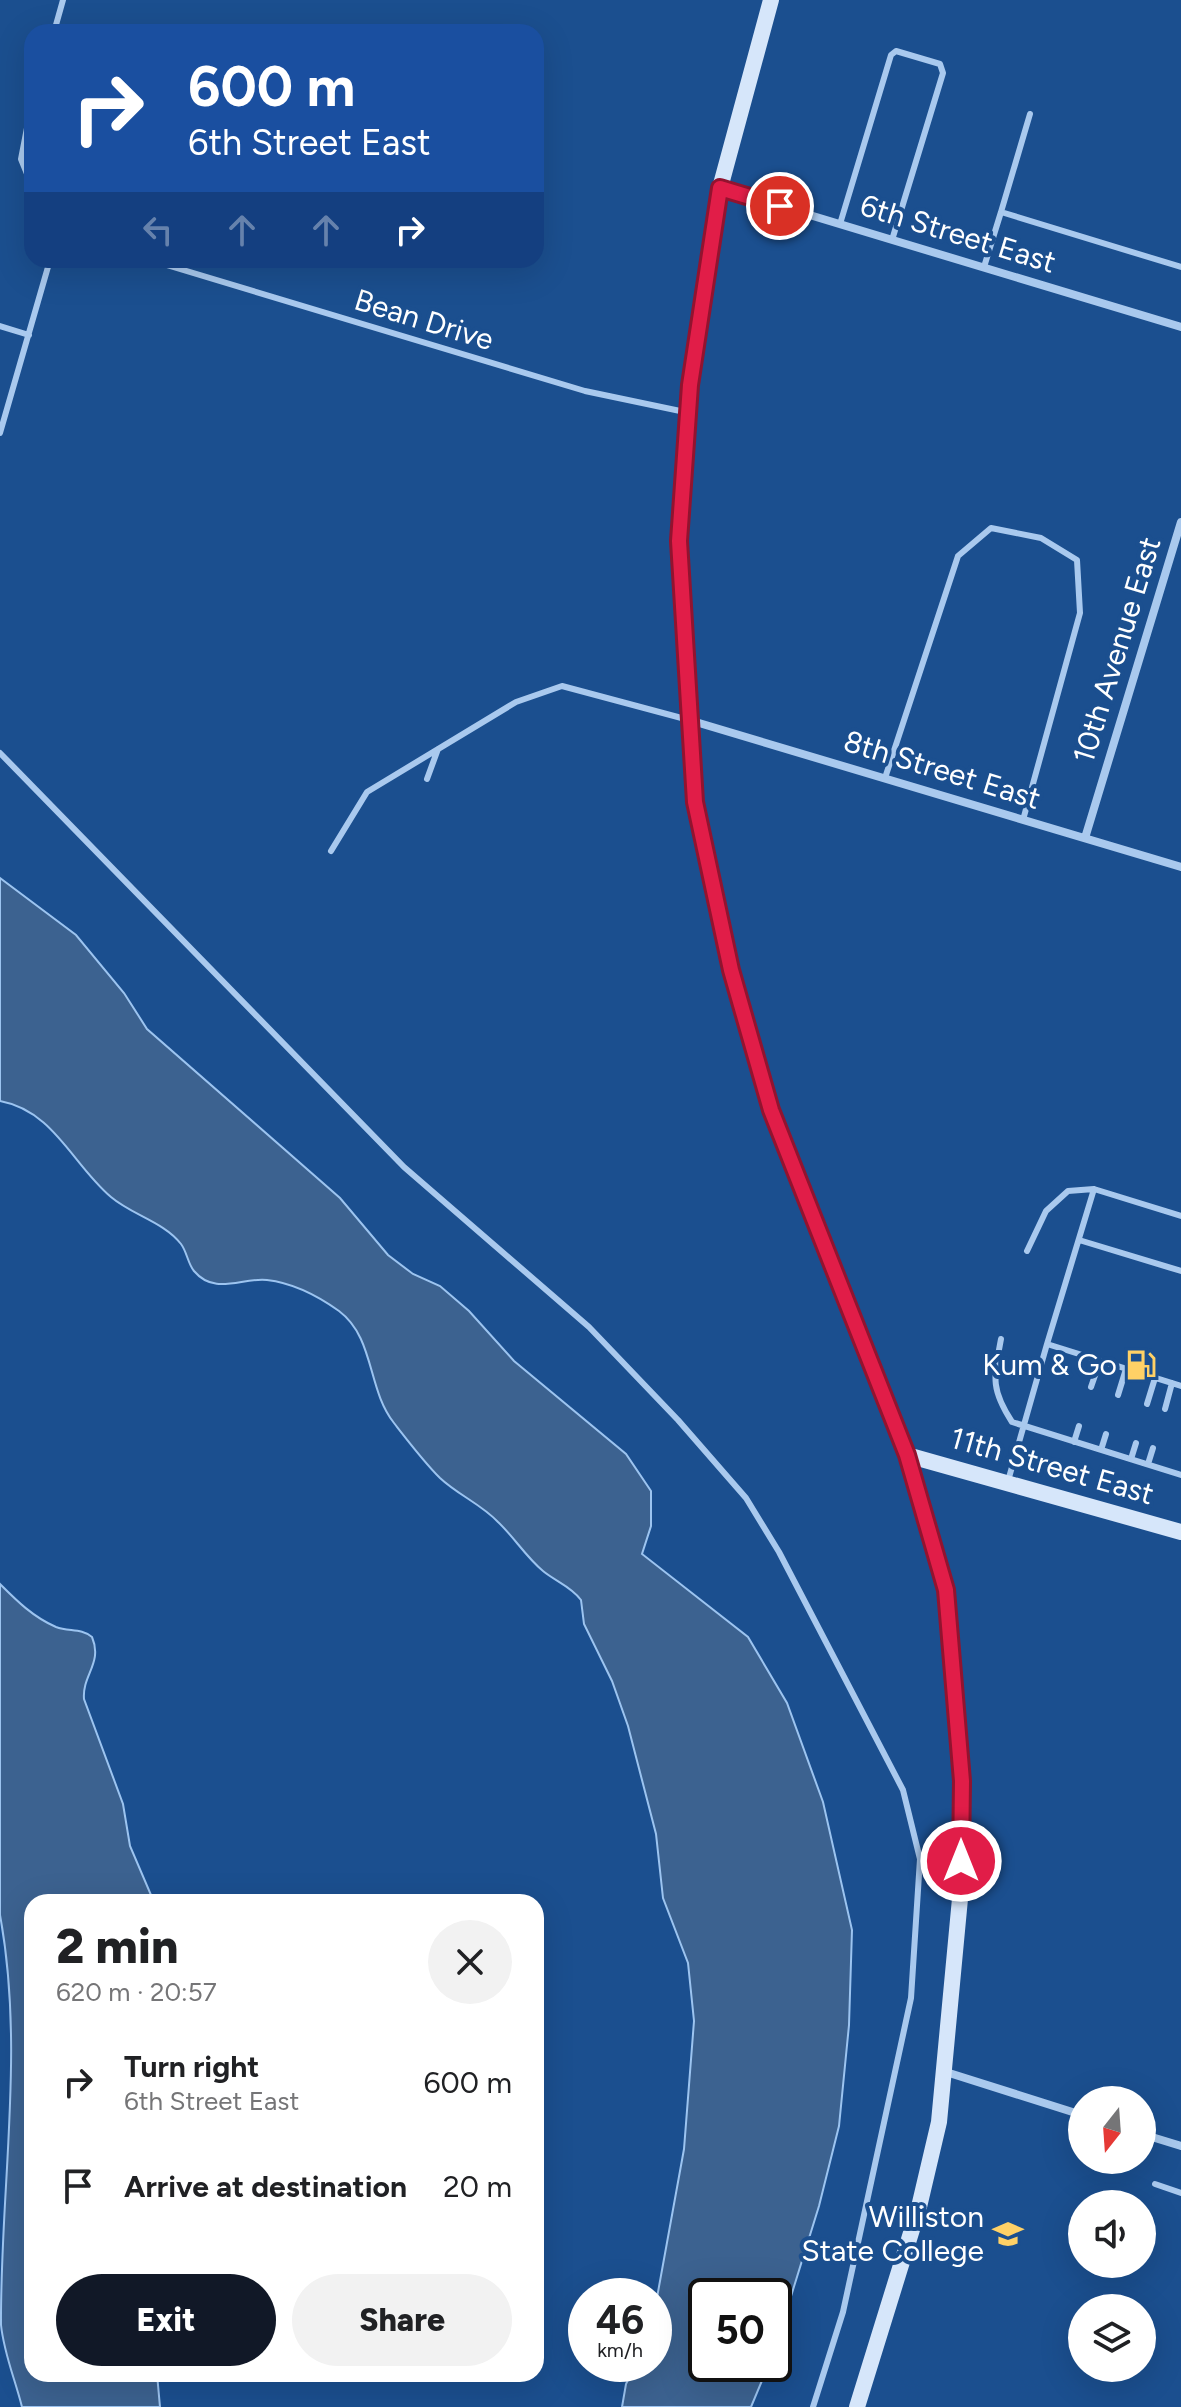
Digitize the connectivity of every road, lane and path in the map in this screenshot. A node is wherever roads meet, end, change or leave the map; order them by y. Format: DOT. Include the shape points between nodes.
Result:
graph roads {
  1 [pos="63,0"];
  2 [pos="771,0"];
  3 [pos="56,24"];
  4 [pos="1030,114"];
  5 [pos="24,143"];
  6 [pos="24,166"];
  7 [pos="720,188"];
  8 [pos="1001,212"];
  9 [pos="840,224"];
  10 [pos="892,240"];
  11 [pos="984,267"];
  12 [pos="1181,267"];
  13 [pos="48,268"];
  14 [pos="177,268"];
  15 [pos="0,326"];
  16 [pos="1181,327"];
  17 [pos="29,335"];
  18 [pos="688,413"];
  19 [pos="0,433"];
  20 [pos="1181,522"];
  21 [pos="689,720"];
  22 [pos="439,747"];
  23 [pos="0,753"];
  24 [pos="885,778"];
  25 [pos="427,779"];
  26 [pos="1023,820"];
  27 [pos="1085,838"];
  28 [pos="331,851"];
  29 [pos="1181,867"];
  30 [pos="1094,1189"];
  31 [pos="1181,1216"];
  32 [pos="1079,1240"];
  33 [pos="1027,1251"];
  34 [pos="1181,1271"];
  35 [pos="1001,1339"];
  36 [pos="1047,1344"];
  37 [pos="1100,1361"];
  38 [pos="1126,1369"];
  39 [pos="1155,1378"];
  40 [pos="1172,1383"];
  41 [pos="1181,1386"];
  42 [pos="1091,1387"];
  43 [pos="1118,1395"];
  44 [pos="1147,1404"];
  45 [pos="1165,1409"];
  46 [pos="1023,1426"];
  47 [pos="1079,1426"];
  48 [pos="1106,1434"];
  49 [pos="1074,1442"];
  50 [pos="1136,1443"];
  51 [pos="1153,1448"];
  52 [pos="1101,1450"];
  53 [pos="907,1455"];
  54 [pos="1131,1459"];
  55 [pos="1148,1464"];
  56 [pos="1181,1475"];
  57 [pos="1008,1481"];
  58 [pos="1181,1532"];
  59 [pos="946,2072"];
  60 [pos="1068,2111"];
  61 [pos="1156,2138"];
  62 [pos="1181,2146"];
  63 [pos="1155,2184"];
  64 [pos="1181,2193"];
  65 [pos="813,2407"];
  66 [pos="857,2407"];
  1 -- 3 [label="lane"];
  2 -- 7 [label="main road"];
  4 -- 8 [label="lane"];
  5 -- 6 [label="lane"];
  7 -- 9 [label="street, 6th Street East"];
  7 -- 18 [label="main road"];
  8 -- 11 [label="lane"];
  8 -- 12 [label="lane"];
  9 -- 10 [label="street, 6th Street East"];
  9 -- 10 [label="lane" via="891,55 911,55 940,64 943,73"];
  10 -- 11 [label="street, 6th Street East"];
  11 -- 16 [label="street, 6th Street East"];
  13 -- 17 [label="lane"];
  14 -- 18 [label="lane, Bean Drive" via="585,391"];
  15 -- 17 [label="lane"];
  17 -- 19 [label="lane"];
  18 -- 21 [label="main road" via="679,541"];
  20 -- 27 [label="street, 10th Avenue East"];
  21 -- 22 [label="lane" via="562,686 516,702"];
  21 -- 24 [label="street, 8th Street East"];
  21 -- 53 [label="main road" via="695,802 731,970 771,1110"];
  22 -- 25 [label="lane"];
  22 -- 28 [label="lane" via="367,792"];
  23 -- 65 [label="lane" via="404,1167 589,1327 746,1498 903,1790 920,1859 911,1998 843,2312"];
  24 -- 26 [label="street, 8th Street East"];
  24 -- 26 [label="lane" via="958,556 991,528 1041,538 1077,560 1080,613"];
  26 -- 27 [label="street, 8th Street East"];
  27 -- 29 [label="street, 8th Street East"];
  30 -- 31 [label="lane"];
  30 -- 32 [label="lane"];
  30 -- 33 [label="lane" via="1068,1191 1046,1211"];
  32 -- 34 [label="lane"];
  32 -- 36 [label="lane"];
  35 -- 46 [label="lane" via="993,1379 996,1398 1012,1422"];
  36 -- 37 [label="lane"];
  36 -- 46 [label="lane"];
  37 -- 38 [label="lane"];
  37 -- 42 [label="lane"];
  38 -- 39 [label="lane"];
  38 -- 43 [label="lane"];
  39 -- 40 [label="lane"];
  39 -- 44 [label="lane"];
  40 -- 41 [label="lane"];
  40 -- 45 [label="lane"];
  46 -- 49 [label="lane"];
  46 -- 57 [label="lane"];
  47 -- 49 [label="lane"];
  48 -- 52 [label="lane"];
  49 -- 52 [label="lane"];
  50 -- 54 [label="lane"];
  51 -- 55 [label="lane"];
  52 -- 54 [label="lane"];
  53 -- 57 [label="main road, 11th Street East"];
  53 -- 59 [label="main road" via="946,1590 958,1717 961,1888"];
  54 -- 55 [label="lane"];
  55 -- 56 [label="lane"];
  57 -- 58 [label="main road, 11th Street East"];
  59 -- 60 [label="street"];
  59 -- 66 [label="main road" via="919,2207"];
  61 -- 62 [label="street"];
  63 -- 64 [label="lane"];
}
